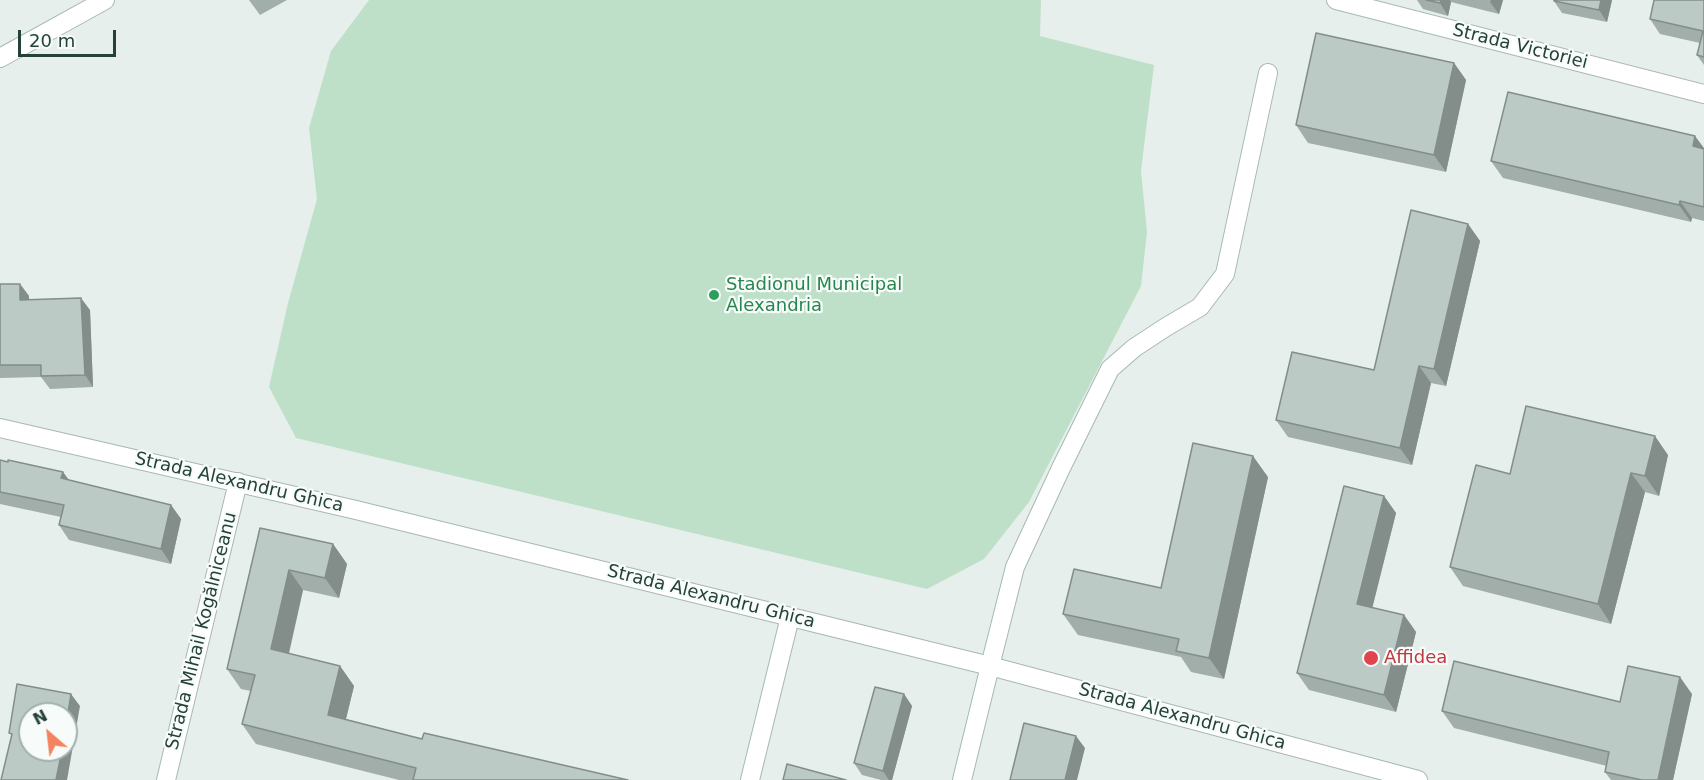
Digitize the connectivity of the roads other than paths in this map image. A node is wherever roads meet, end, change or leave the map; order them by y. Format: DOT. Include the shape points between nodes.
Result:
graph roads {
  1 [pos="105,0"];
  2 [pos="1336,0"];
  3 [pos="0,58"];
  4 [pos="1268,73"];
  5 [pos="1704,93"];
  6 [pos="0,428"];
  7 [pos="238,482"];
  8 [pos="790,617"];
  9 [pos="990,666"];
  10 [pos="166,780"];
  11 [pos="750,780"];
  12 [pos="962,780"];
  13 [pos="1418,780"];
  1 -- 3 [label="street"];
  2 -- 5 [label="street, Strada Victoriei"];
  4 -- 9 [label="street" via="1225,274 1200,307 1134,348 1110,369 1015,567"];
  6 -- 7 [label="street, Strada Alexandru Ghica"];
  7 -- 8 [label="street, Strada Alexandru Ghica"];
  7 -- 10 [label="street, Strada Mihail Kogălniceanu"];
  8 -- 9 [label="street, Strada Alexandru Ghica"];
  8 -- 11 [label="street"];
  9 -- 12 [label="street"];
  9 -- 13 [label="street, Strada Alexandru Ghica"];
}
